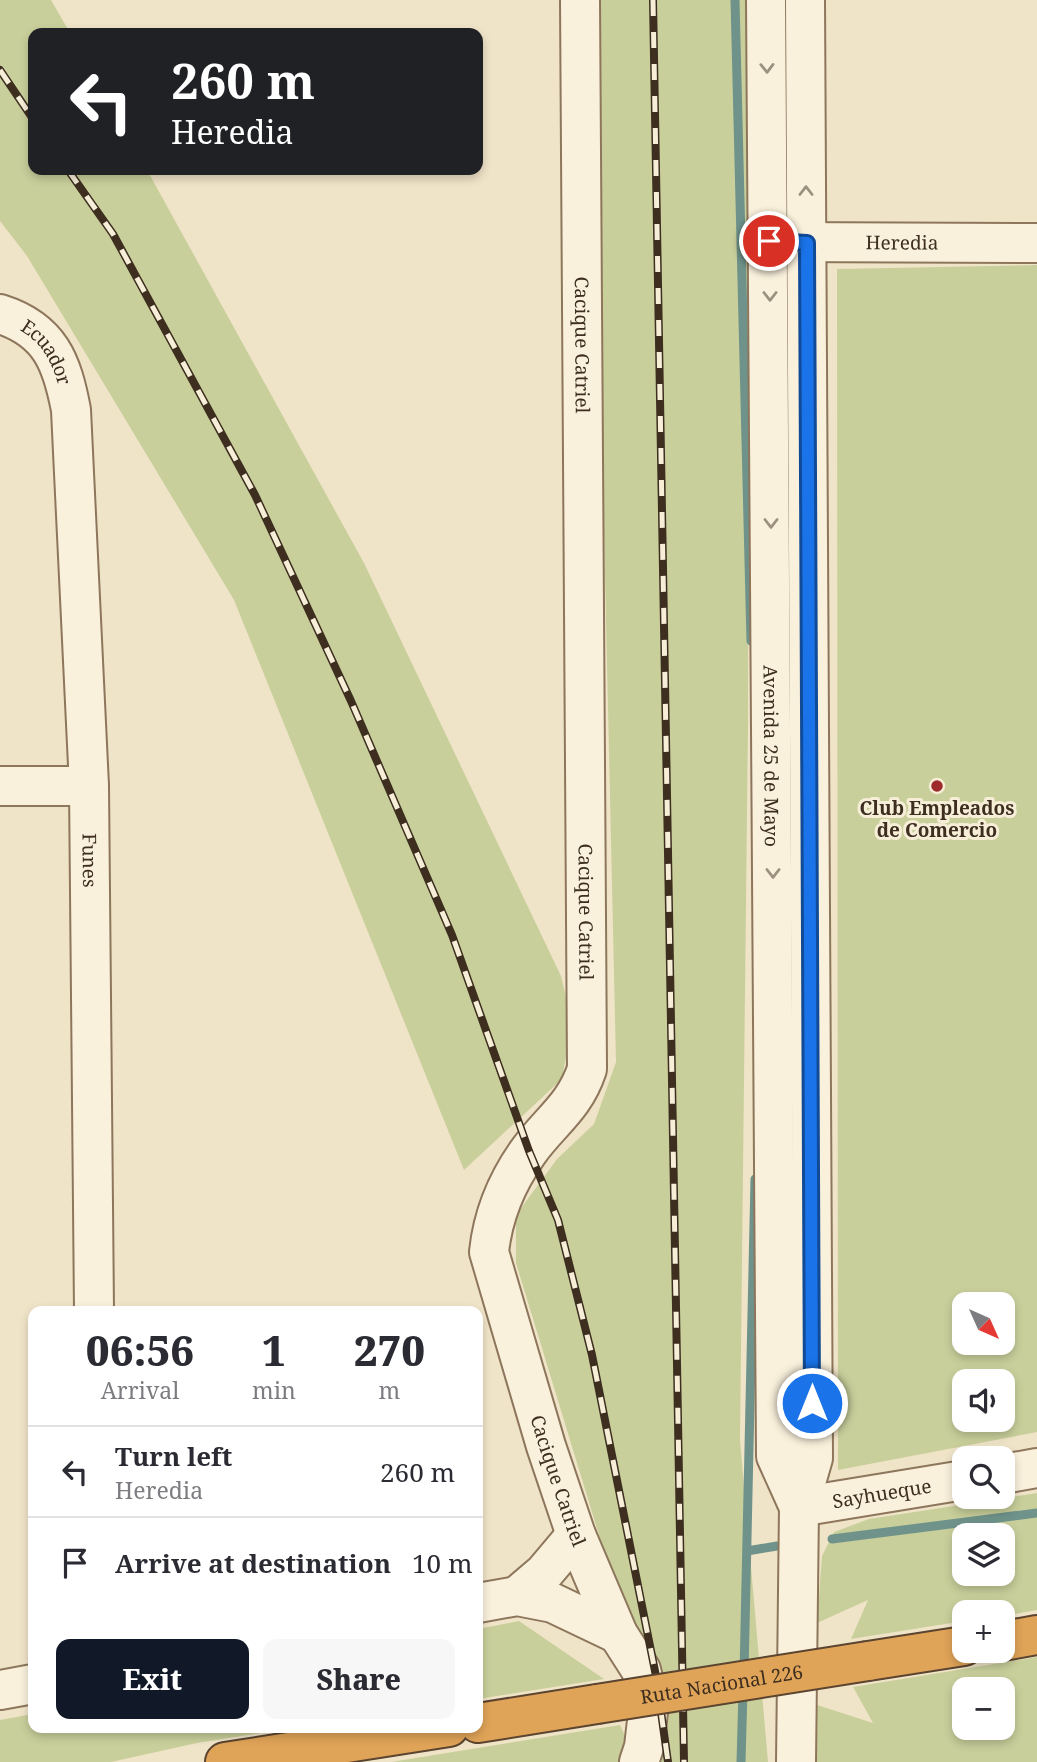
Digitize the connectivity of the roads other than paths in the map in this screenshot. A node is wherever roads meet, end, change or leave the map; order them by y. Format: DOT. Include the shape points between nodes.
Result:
graph roads {
  1 [pos="580,0"];
  2 [pos="766,0"];
  3 [pos="805,0"];
  4 [pos="769,241"];
  5 [pos="807,243"];
  6 [pos="1037,243"];
  7 [pos="0,314"];
  8 [pos="71,410"];
  9 [pos="0,786"];
  10 [pos="89,786"];
  11 [pos="94,1306"];
  12 [pos="1037,1468"];
  13 [pos="1015,1472"];
  14 [pos="952,1482"];
  15 [pos="799,1507"];
  16 [pos="576,1535"];
  17 [pos="517,1596"];
  18 [pos="483,1602"];
  19 [pos="618,1634"];
  20 [pos="1037,1635"];
  21 [pos="1015,1639"];
  22 [pos="952,1648"];
  23 [pos="28,1685"];
  24 [pos="0,1690"];
  25 [pos="483,1722"];
  26 [pos="411,1733"];
  27 [pos="225,1762"];
  28 [pos="639,1762"];
  29 [pos="796,1762"];
  1 -- 16 [label="street, Cacique Catriel" via="587,1069 579,1093 529,1151 501,1198 489,1252"];
  2 -- 4 [label="street, Avenida 25 de Mayo, one-way"];
  5 -- 3 [label="street, Avenida 25 de Mayo, one-way"];
  4 -- 5 [label="street, Heredia"];
  4 -- 15 [label="street, Avenida 25 de Mayo, one-way" via="776,1457"];
  5 -- 6 [label="street, Heredia"];
  5 -- 15 [label="street, Avenida 25 de Mayo" via="813,1458"];
  7 -- 8 [label="street, Ecuador" via="18,320 49,344 64,373"];
  8 -- 10 [label="street, Funes"];
  9 -- 10 [label="street"];
  10 -- 11 [label="street, Funes"];
  12 -- 13 [label="street"];
  14 -- 15 [label="street, Sayhueque"];
  15 -- 29 [label="street, Avenida 25 de Mayo"];
  16 -- 17 [label="street"];
  16 -- 19 [label="street, Cacique Catriel"];
  17 -- 18 [label="street"];
  17 -- 19 [label="street" via="553,1603"];
  19 -- 28 [label="street, Cacique Catriel" via="641,1670 649,1703"];
  20 -- 21 [label="highway"];
  22 -- 25 [label="highway, Ruta Nacional 226, bridge"];
  23 -- 24 [label="street"];
  26 -- 27 [label="highway"];
}
